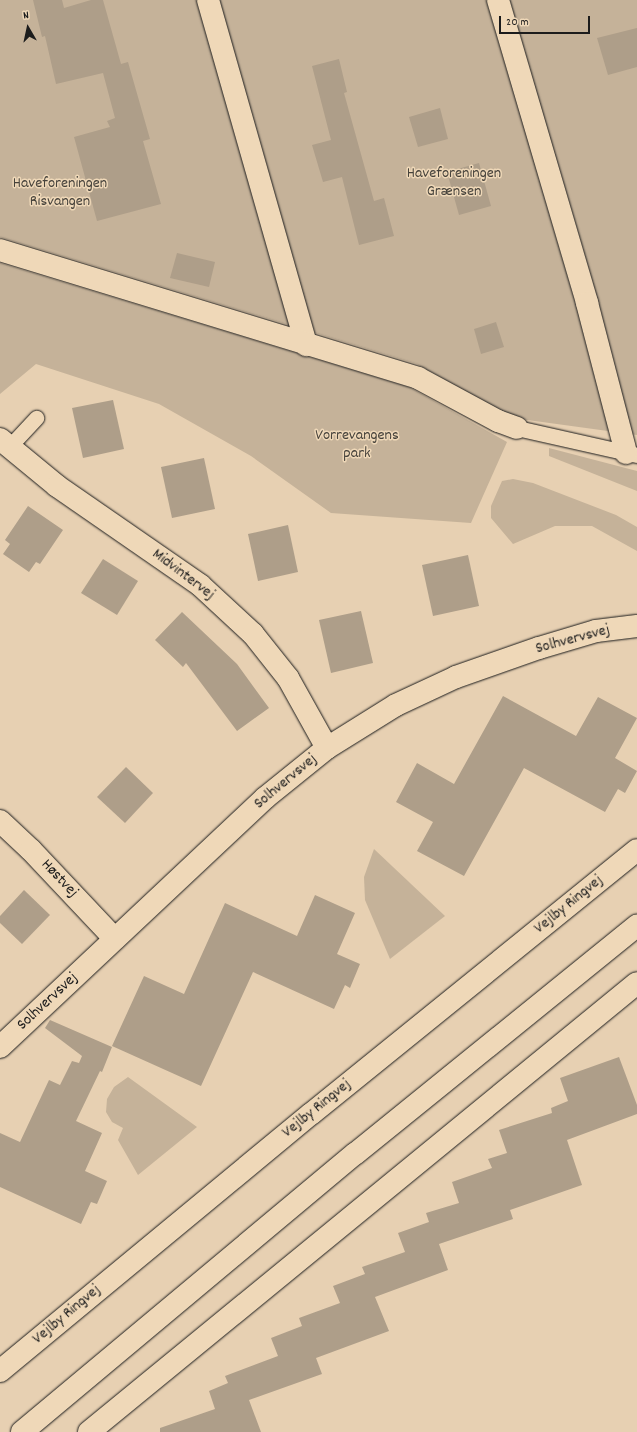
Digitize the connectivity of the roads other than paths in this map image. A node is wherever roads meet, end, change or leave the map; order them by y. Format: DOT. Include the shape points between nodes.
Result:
graph roads {
  1 [pos="208,0"];
  2 [pos="498,0"];
  3 [pos="0,250"];
  4 [pos="306,345"];
  5 [pos="36,418"];
  6 [pos="517,428"];
  7 [pos="4,443"];
  8 [pos="632,454"];
  9 [pos="637,626"];
  10 [pos="327,748"];
  11 [pos="0,821"];
  12 [pos="637,850"];
  13 [pos="637,926"];
  14 [pos="115,939"];
  15 [pos="637,983"];
  16 [pos="0,1048"];
  17 [pos="0,1371"];
  18 [pos="22,1432"];
  19 [pos="89,1432"];
  1 -- 4 [label="street"];
  2 -- 8 [label="street"];
  3 -- 4 [label="street"];
  4 -- 6 [label="street" via="418,378 498,421"];
  5 -- 7 [label="lane"];
  6 -- 8 [label="lane"];
  7 -- 10 [label="street, Midvintervej" via="57,486 200,585 252,634 288,678"];
  9 -- 10 [label="street, Solhvervsvej" via="596,631 456,677 396,705"];
  10 -- 14 [label="street, Solhvervsvej" via="265,798"];
  11 -- 14 [label="street, Høstvej"];
  12 -- 17 [label="street, Vejlby Ringvej" via="311,1114"];
  13 -- 18 [label="street" via="355,1154"];
  14 -- 16 [label="street, Solhvervsvej"];
  15 -- 19 [label="street"];
}
